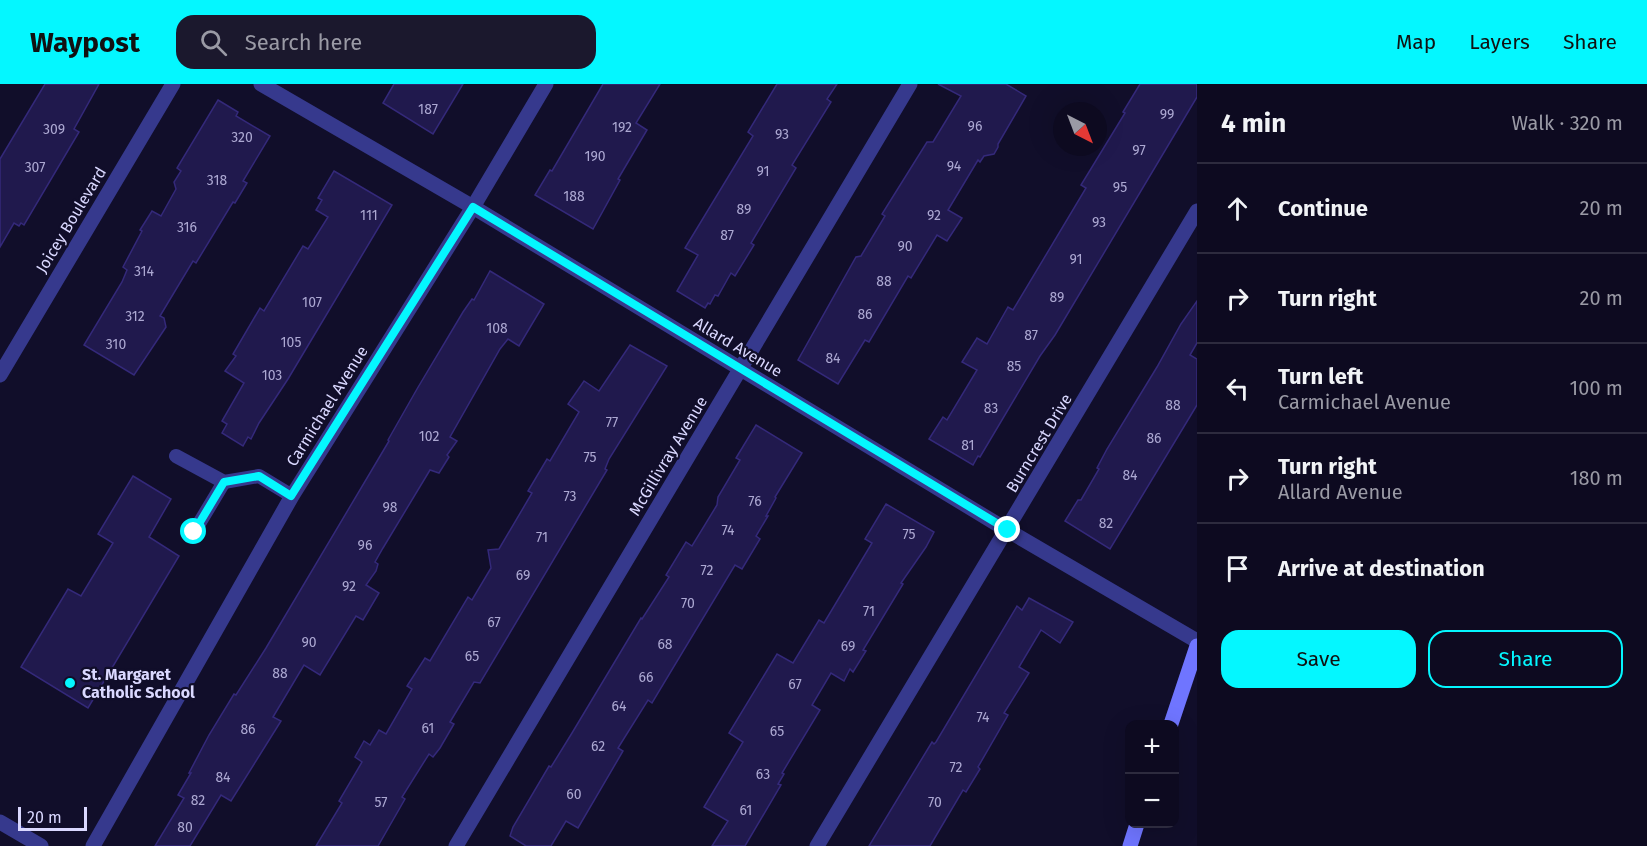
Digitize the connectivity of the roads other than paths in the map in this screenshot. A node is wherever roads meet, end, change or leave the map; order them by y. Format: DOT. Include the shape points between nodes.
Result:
graph roads {
  1 [pos="173,84"];
  2 [pos="261,84"];
  3 [pos="546,84"];
  4 [pos="910,84"];
  5 [pos="473,207"];
  6 [pos="1197,211"];
  7 [pos="741,370"];
  8 [pos="0,375"];
  9 [pos="176,456"];
  10 [pos="224,482"];
  11 [pos="291,496"];
  12 [pos="1008,530"];
  13 [pos="194,532"];
  14 [pos="1197,641"];
  15 [pos="1197,646"];
  16 [pos="1172,720"];
  17 [pos="0,822"];
  18 [pos="1136,828"];
  19 [pos="41,846"];
  20 [pos="93,846"];
  21 [pos="456,846"];
  22 [pos="817,846"];
  23 [pos="1130,846"];
  1 -- 8 [label="street, Joicey Boulevard"];
  2 -- 5 [label="street, Allard Avenue"];
  3 -- 5 [label="street, Carmichael Avenue"];
  4 -- 7 [label="street, McGillivray Avenue"];
  5 -- 7 [label="street, Allard Avenue"];
  5 -- 11 [label="street, Carmichael Avenue"];
  6 -- 12 [label="street, Burncrest Drive"];
  7 -- 12 [label="street, Allard Avenue"];
  7 -- 21 [label="street, McGillivray Avenue"];
  9 -- 10 [label="lane"];
  10 -- 11 [label="lane" via="259,476"];
  10 -- 13 [label="lane"];
  11 -- 20 [label="street, Carmichael Avenue"];
  12 -- 14 [label="street, Allard Avenue"];
  12 -- 22 [label="street, Burncrest Drive"];
  15 -- 16 [label="main road"];
  17 -- 19 [label="street"];
  18 -- 23 [label="main road"];
}
